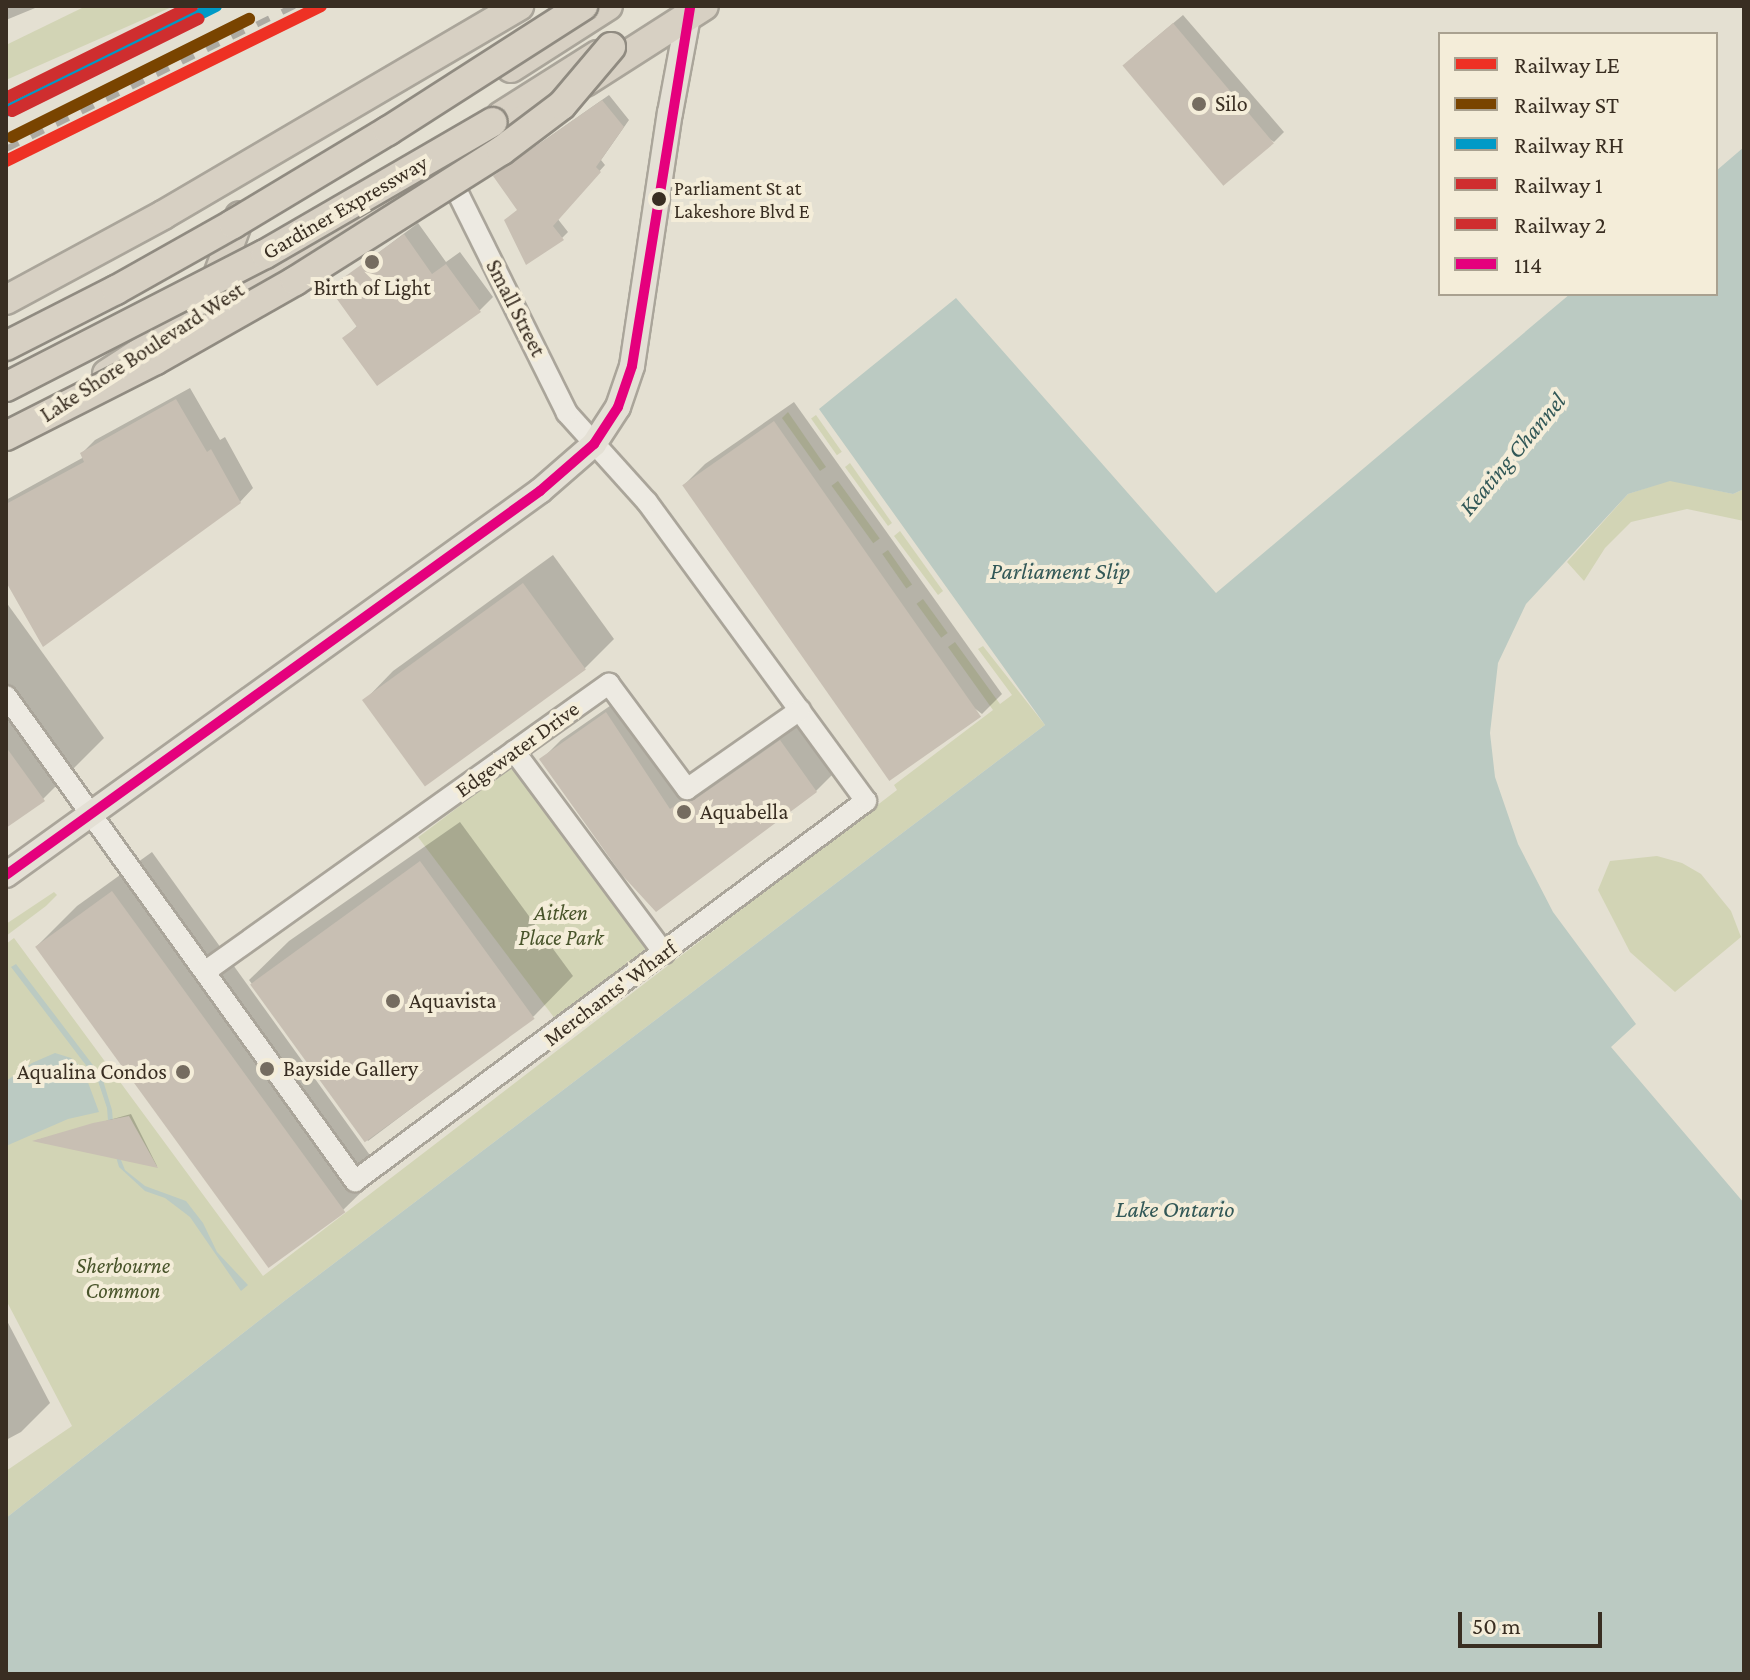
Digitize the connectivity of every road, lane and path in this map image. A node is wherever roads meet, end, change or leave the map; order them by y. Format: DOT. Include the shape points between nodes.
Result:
graph roads {
  1 [pos="519,6"];
  2 [pos="583,6"];
  3 [pos="608,6"];
  4 [pos="689,9"];
  5 [pos="611,47"];
  6 [pos="445,168"];
  7 [pos="240,216"];
  8 [pos="6,300"];
  9 [pos="207,309"];
  10 [pos="6,331"];
  11 [pos="6,346"];
  12 [pos="6,387"];
  13 [pos="6,438"];
  14 [pos="594,444"];
  15 [pos="6,696"];
  16 [pos="800,710"];
  17 [pos="514,751"];
  18 [pos="91,815"];
  19 [pos="6,875"];
  20 [pos="664,953"];
  21 [pos="206,971"];
  1 -- 8 [label="highway" via="163,215"];
  2 -- 11 [label="highway, Gardiner Expressway, bridge" via="233,224"];
  3 -- 7 [label="highway" via="376,154"];
  4 -- 5 [label="highway, Gardiner Expressway"];
  4 -- 6 [label="highway, Lake Shore Boulevard West"];
  4 -- 14 [label="main road" via="632,366 618,407"];
  5 -- 12 [label="highway, Gardiner Expressway, bridge" via="265,254"];
  5 -- 13 [label="highway, bridge" via="562,105 501,151 295,281"];
  6 -- 9 [label="highway, Lake Shore Boulevard West"];
  6 -- 14 [label="street, Small Street" via="567,413"];
  7 -- 9 [label="highway"];
  7 -- 10 [label="highway"];
  9 -- 13 [label="highway, Lake Shore Boulevard West"];
  14 -- 16 [label="street, Merchants' Wharf" via="647,502"];
  14 -- 18 [label="main road" via="540,491"];
  15 -- 18 [label="street, Merchants' Wharf"];
  16 -- 17 [label="street, Edgewater Drive" via="687,789 609,684"];
  16 -- 20 [label="street, Merchants' Wharf" via="866,801"];
  17 -- 20 [label="street"];
  17 -- 21 [label="street, Edgewater Drive"];
  18 -- 19 [label="main road"];
  18 -- 21 [label="street, Merchants' Wharf"];
  20 -- 21 [label="street, Merchants' Wharf" via="355,1181"];
}
